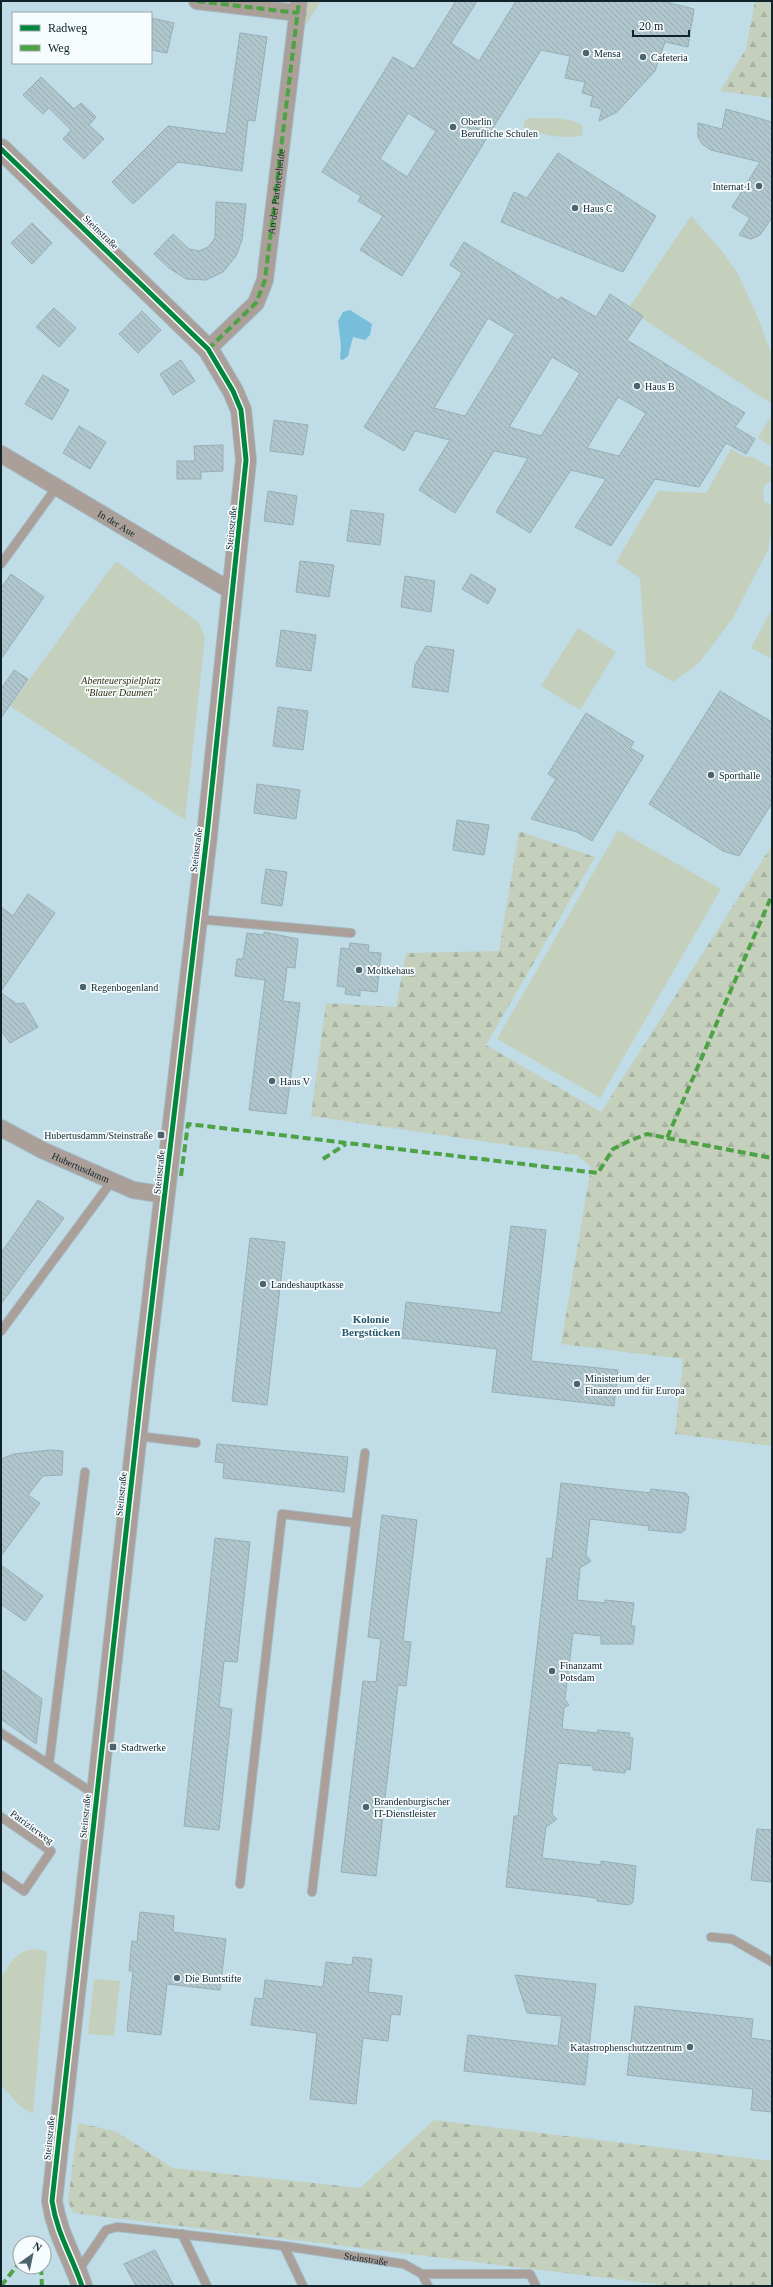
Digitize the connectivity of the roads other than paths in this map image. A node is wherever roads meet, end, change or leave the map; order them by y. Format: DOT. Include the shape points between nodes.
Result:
graph roads {
  1 [pos="197,1"];
  2 [pos="298,7"];
  3 [pos="1,150"];
  4 [pos="208,349"];
  5 [pos="1,454"];
  6 [pos="56,488"];
  7 [pos="1,564"];
  8 [pos="233,592"];
  9 [pos="197,919"];
  10 [pos="351,933"];
  11 [pos="1,1128"];
  12 [pos="112,1181"];
  13 [pos="166,1195"];
  14 [pos="1,1331"];
  15 [pos="136,1436"];
  16 [pos="196,1443"];
  17 [pos="365,1453"];
  18 [pos="85,1472"];
  19 [pos="356,1523"];
  20 [pos="1,1733"];
  21 [pos="49,1764"];
  22 [pos="97,1795"];
  23 [pos="1,1817"];
  24 [pos="1,1875"];
  25 [pos="240,1884"];
  26 [pos="312,1892"];
  27 [pos="711,1937"];
  28 [pos="772,1962"];
  29 [pos="182,2234"];
  30 [pos="284,2246"];
  31 [pos="422,2274"];
  32 [pos="80,2279"];
  33 [pos="207,2286"];
  34 [pos="303,2286"];
  35 [pos="428,2286"];
  36 [pos="536,2286"];
  1 -- 2 [label="street, An der Parforceheide"];
  2 -- 4 [label="street, An der Parforceheide" via="265,280 256,303"];
  3 -- 4 [label="street, Steinstraße"];
  4 -- 8 [label="street, Steinstraße" via="233,391 241,410 245,437 245,486"];
  5 -- 6 [label="street, In der Aue"];
  6 -- 7 [label="lane"];
  6 -- 8 [label="street, In der Aue"];
  8 -- 9 [label="street, Steinstraße"];
  9 -- 10 [label="lane"];
  9 -- 13 [label="street, Steinstraße"];
  11 -- 12 [label="street, Hubertusdamm" via="42,1150"];
  12 -- 13 [label="street, Hubertusdamm" via="133,1190"];
  12 -- 14 [label="lane"];
  13 -- 15 [label="street, Steinstraße"];
  15 -- 16 [label="lane"];
  15 -- 22 [label="street, Steinstraße"];
  17 -- 19 [label="lane"];
  18 -- 21 [label="lane"];
  19 -- 25 [label="lane" via="282,1514"];
  19 -- 26 [label="lane"];
  20 -- 21 [label="lane"];
  21 -- 22 [label="lane"];
  22 -- 32 [label="street, Steinstraße" via="52,2201 64,2247"];
  23 -- 24 [label="lane, Patrizierweg" via="51,1851 24,1890"];
  27 -- 28 [label="lane" via="732,1939"];
  29 -- 30 [label="lane, Steinstraße"];
  29 -- 32 [label="lane, Steinstraße" via="117,2227 106,2230 97,2241"];
  29 -- 33 [label="lane"];
  30 -- 31 [label="lane, Steinstraße" via="404,2264"];
  30 -- 34 [label="lane"];
  31 -- 35 [label="lane"];
  31 -- 36 [label="lane, Steinstraße" via="530,2274"];
}
